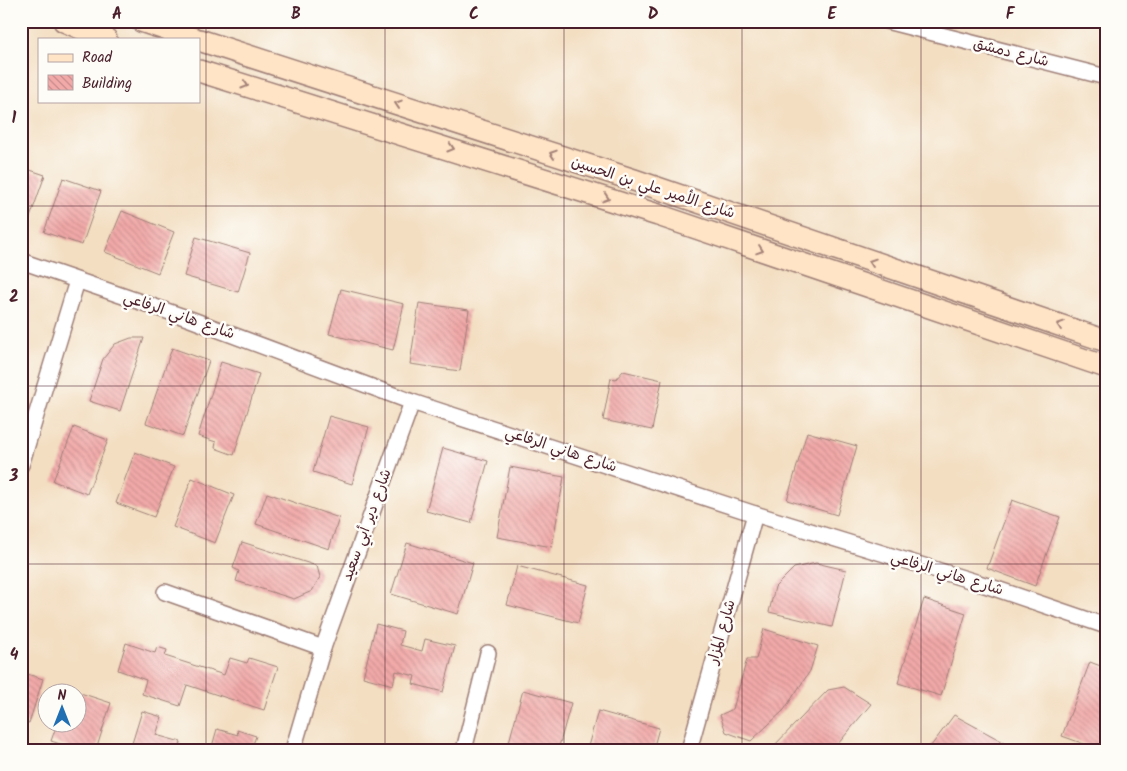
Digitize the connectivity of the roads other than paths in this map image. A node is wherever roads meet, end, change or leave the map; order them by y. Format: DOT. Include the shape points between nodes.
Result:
graph roads {
  1 [pos="64,21"];
  2 [pos="141,21"];
  3 [pos="886,21"];
  4 [pos="104,38"];
  5 [pos="191,38"];
  6 [pos="200,40"];
  7 [pos="200,71"];
  8 [pos="1106,77"];
  9 [pos="21,261"];
  10 [pos="904,273"];
  11 [pos="76,280"];
  12 [pos="895,296"];
  13 [pos="1106,341"];
  14 [pos="1106,367"];
  15 [pos="412,402"];
  16 [pos="21,465"];
  17 [pos="755,514"];
  18 [pos="165,592"];
  19 [pos="1106,626"];
  20 [pos="323,648"];
  21 [pos="488,653"];
  22 [pos="293,750"];
  23 [pos="464,750"];
  24 [pos="689,750"];
  1 -- 4 [label="main road"];
  2 -- 5 [label="main road"];
  3 -- 8 [label="street, شارع دمشق"];
  10 -- 6 [label="main road, شارع الأمير علي بن الحسين, one-way" via="634,180"];
  7 -- 12 [label="main road, شارع الأمير علي بن الحسين, one-way" via="658,214"];
  9 -- 11 [label="street, شارع هاني الرفاعي"];
  10 -- 12 [label="main road"];
  13 -- 10 [label="main road, شارع الأمير علي بن الحسين, one-way"];
  11 -- 15 [label="street, شارع هاني الرفاعي"];
  11 -- 16 [label="street"];
  12 -- 14 [label="main road, شارع الأمير علي بن الحسين"];
  15 -- 17 [label="street, شارع هاني الرفاعي"];
  15 -- 20 [label="street, شارع دير أبي سعيد"];
  17 -- 19 [label="street, شارع هاني الرفاعي"];
  17 -- 24 [label="street, شارع المزار"];
  18 -- 20 [label="street"];
  20 -- 22 [label="street, شارع دير أبي سعيد"];
  21 -- 23 [label="street"];
}
